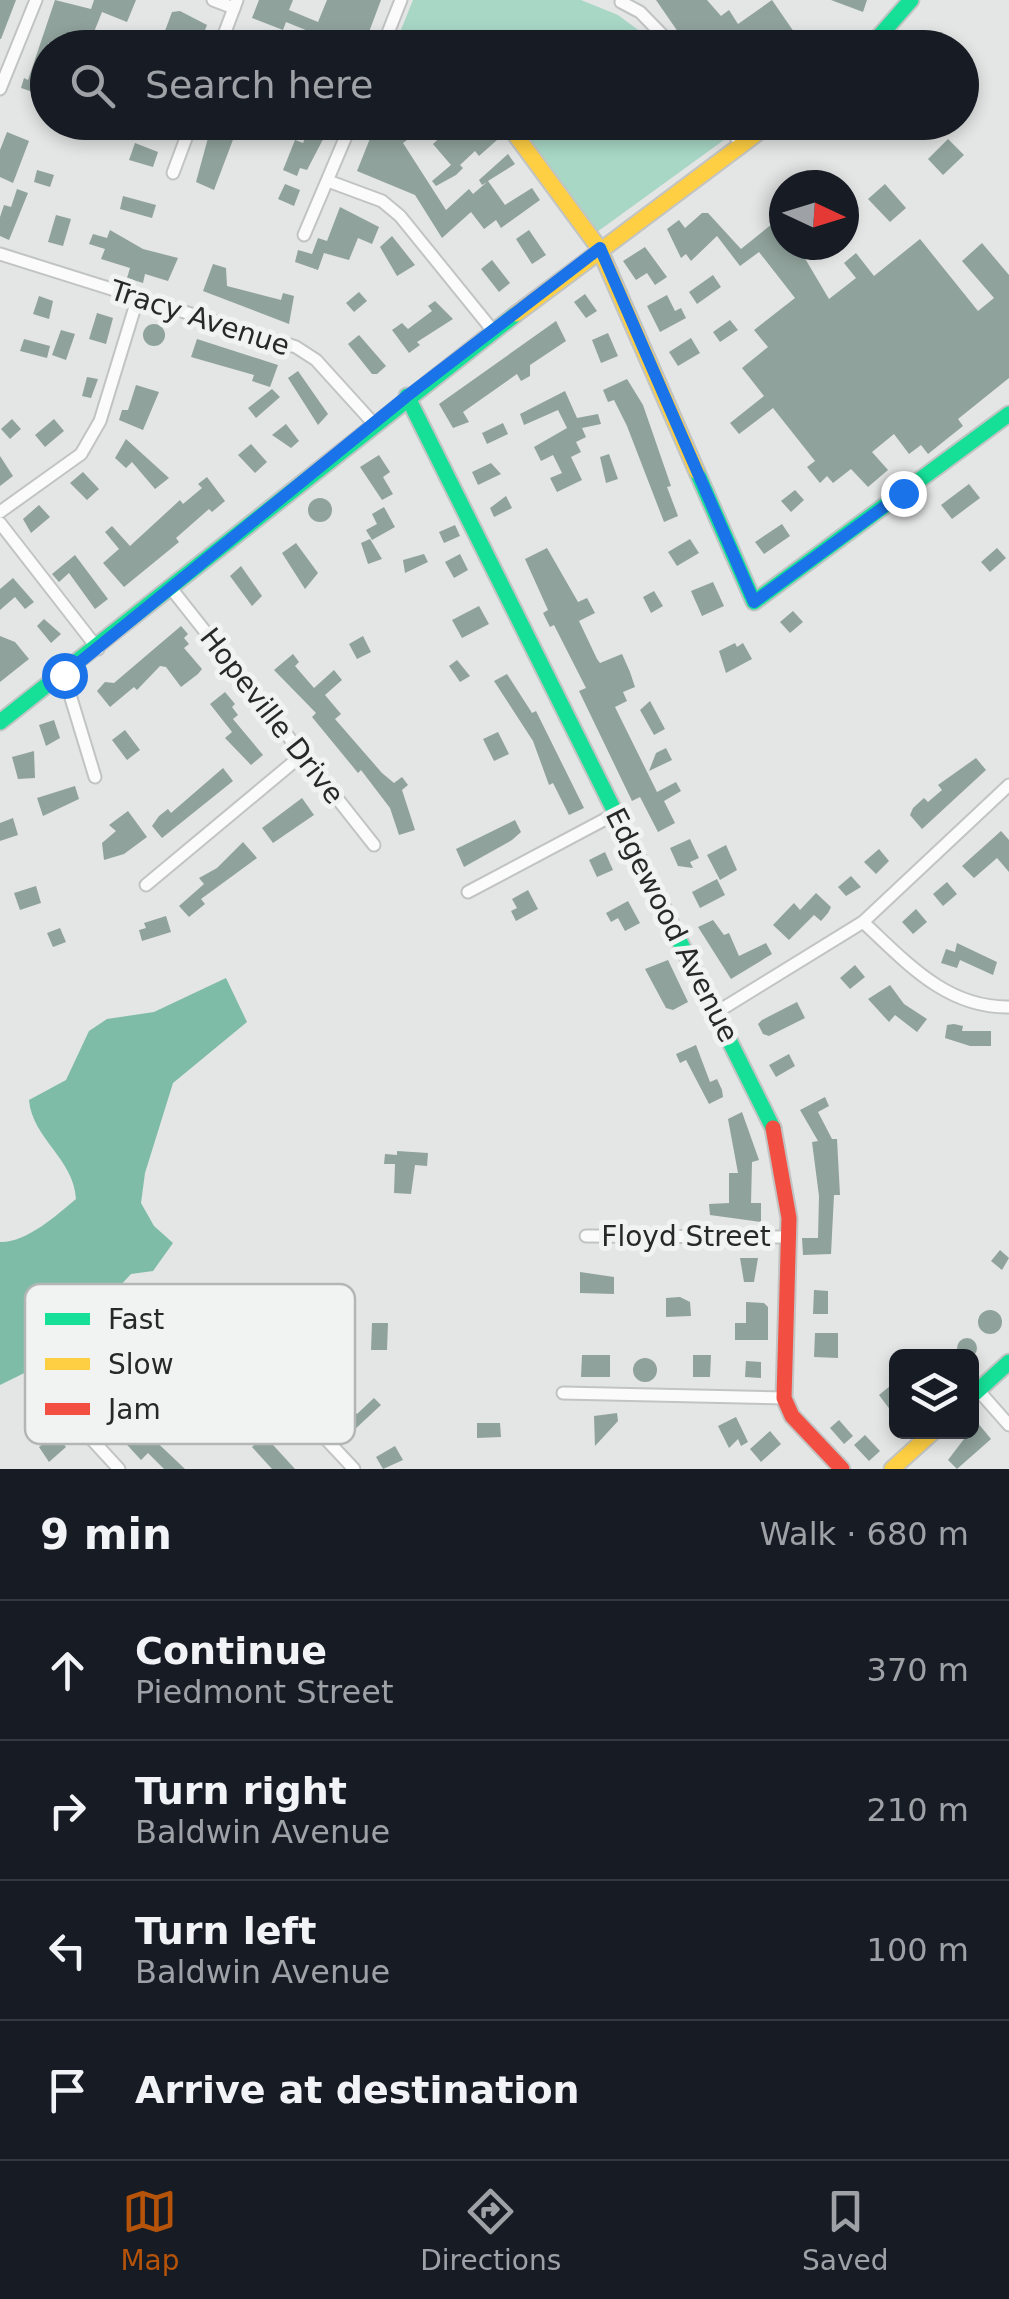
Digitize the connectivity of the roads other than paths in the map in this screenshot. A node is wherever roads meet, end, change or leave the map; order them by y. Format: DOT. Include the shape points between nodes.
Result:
graph roads {
  1 [pos="36,0"];
  2 [pos="212,0"];
  3 [pos="401,0"];
  4 [pos="911,0"];
  5 [pos="622,2"];
  6 [pos="235,4"];
  7 [pos="226,30"];
  8 [pos="389,30"];
  9 [pos="658,30"];
  10 [pos="885,30"];
  11 [pos="0,89"];
  12 [pos="185,140"];
  13 [pos="345,140"];
  14 [pos="519,140"];
  15 [pos="738,140"];
  16 [pos="748,140"];
  17 [pos="741,145"];
  18 [pos="173,173"];
  19 [pos="328,181"];
  20 [pos="304,235"];
  21 [pos="600,248"];
  22 [pos="0,254"];
  23 [pos="138,297"];
  24 [pos="494,332"];
  25 [pos="407,396"];
  26 [pos="1009,414"];
  27 [pos="374,424"];
  28 [pos="0,512"];
  29 [pos="0,523"];
  30 [pos="170,587"];
  31 [pos="98,649"];
  32 [pos="64,675"];
  33 [pos="0,722"];
  34 [pos="302,755"];
  35 [pos="94,776"];
  36 [pos="1009,785"];
  37 [pos="615,814"];
  38 [pos="374,846"];
  39 [pos="146,886"];
  40 [pos="468,892"];
  41 [pos="863,922"];
  42 [pos="1009,1006"];
  43 [pos="718,1012"];
  44 [pos="586,1236"];
  45 [pos="786,1236"];
  46 [pos="1009,1362"];
  47 [pos="979,1389"];
  48 [pos="562,1393"];
  49 [pos="784,1398"];
  50 [pos="979,1398"];
  51 [pos="1009,1425"];
  52 [pos="924,1439"];
  53 [pos="96,1444"];
  54 [pos="331,1444"];
  55 [pos="119,1469"];
  56 [pos="354,1469"];
  57 [pos="842,1469"];
  58 [pos="892,1469"];
  1 -- 11 [label="street"];
  2 -- 6 [label="street"];
  3 -- 8 [label="street"];
  4 -- 10 [label="street"];
  5 -- 9 [label="street"];
  6 -- 7 [label="street"];
  12 -- 18 [label="street"];
  13 -- 19 [label="street"];
  14 -- 21 [label="street"];
  15 -- 17 [label="street"];
  16 -- 17 [label="street"];
  17 -- 21 [label="street"];
  19 -- 20 [label="street"];
  19 -- 24 [label="street" via="382,201 400,216"];
  21 -- 24 [label="street"];
  21 -- 26 [label="street" via="754,602"];
  22 -- 23 [label="street, Tracy Avenue"];
  23 -- 27 [label="street, Tracy Avenue" via="296,347"];
  23 -- 28 [label="street" via="100,421 81,454"];
  24 -- 25 [label="street"];
  25 -- 27 [label="street"];
  25 -- 37 [label="street, Edgewood Avenue"];
  27 -- 30 [label="street"];
  29 -- 31 [label="street"];
  30 -- 31 [label="street"];
  30 -- 34 [label="street, Hopeville Drive"];
  31 -- 32 [label="street"];
  32 -- 33 [label="street"];
  32 -- 35 [label="street"];
  34 -- 38 [label="street, Hopeville Drive"];
  34 -- 39 [label="street"];
  36 -- 41 [label="street"];
  37 -- 40 [label="street"];
  37 -- 43 [label="street, Edgewood Avenue"];
  41 -- 42 [label="street" via="936,987 973,1004"];
  41 -- 43 [label="street"];
  43 -- 45 [label="street, Edgewood Avenue" via="780,1146"];
  44 -- 45 [label="street, Floyd Street"];
  45 -- 49 [label="street, Edgewood Avenue"];
  46 -- 47 [label="street"];
  48 -- 49 [label="street"];
  49 -- 57 [label="street" via="792,1416"];
  50 -- 51 [label="street"];
  52 -- 58 [label="street"];
  53 -- 55 [label="street"];
  54 -- 56 [label="street"];
}
